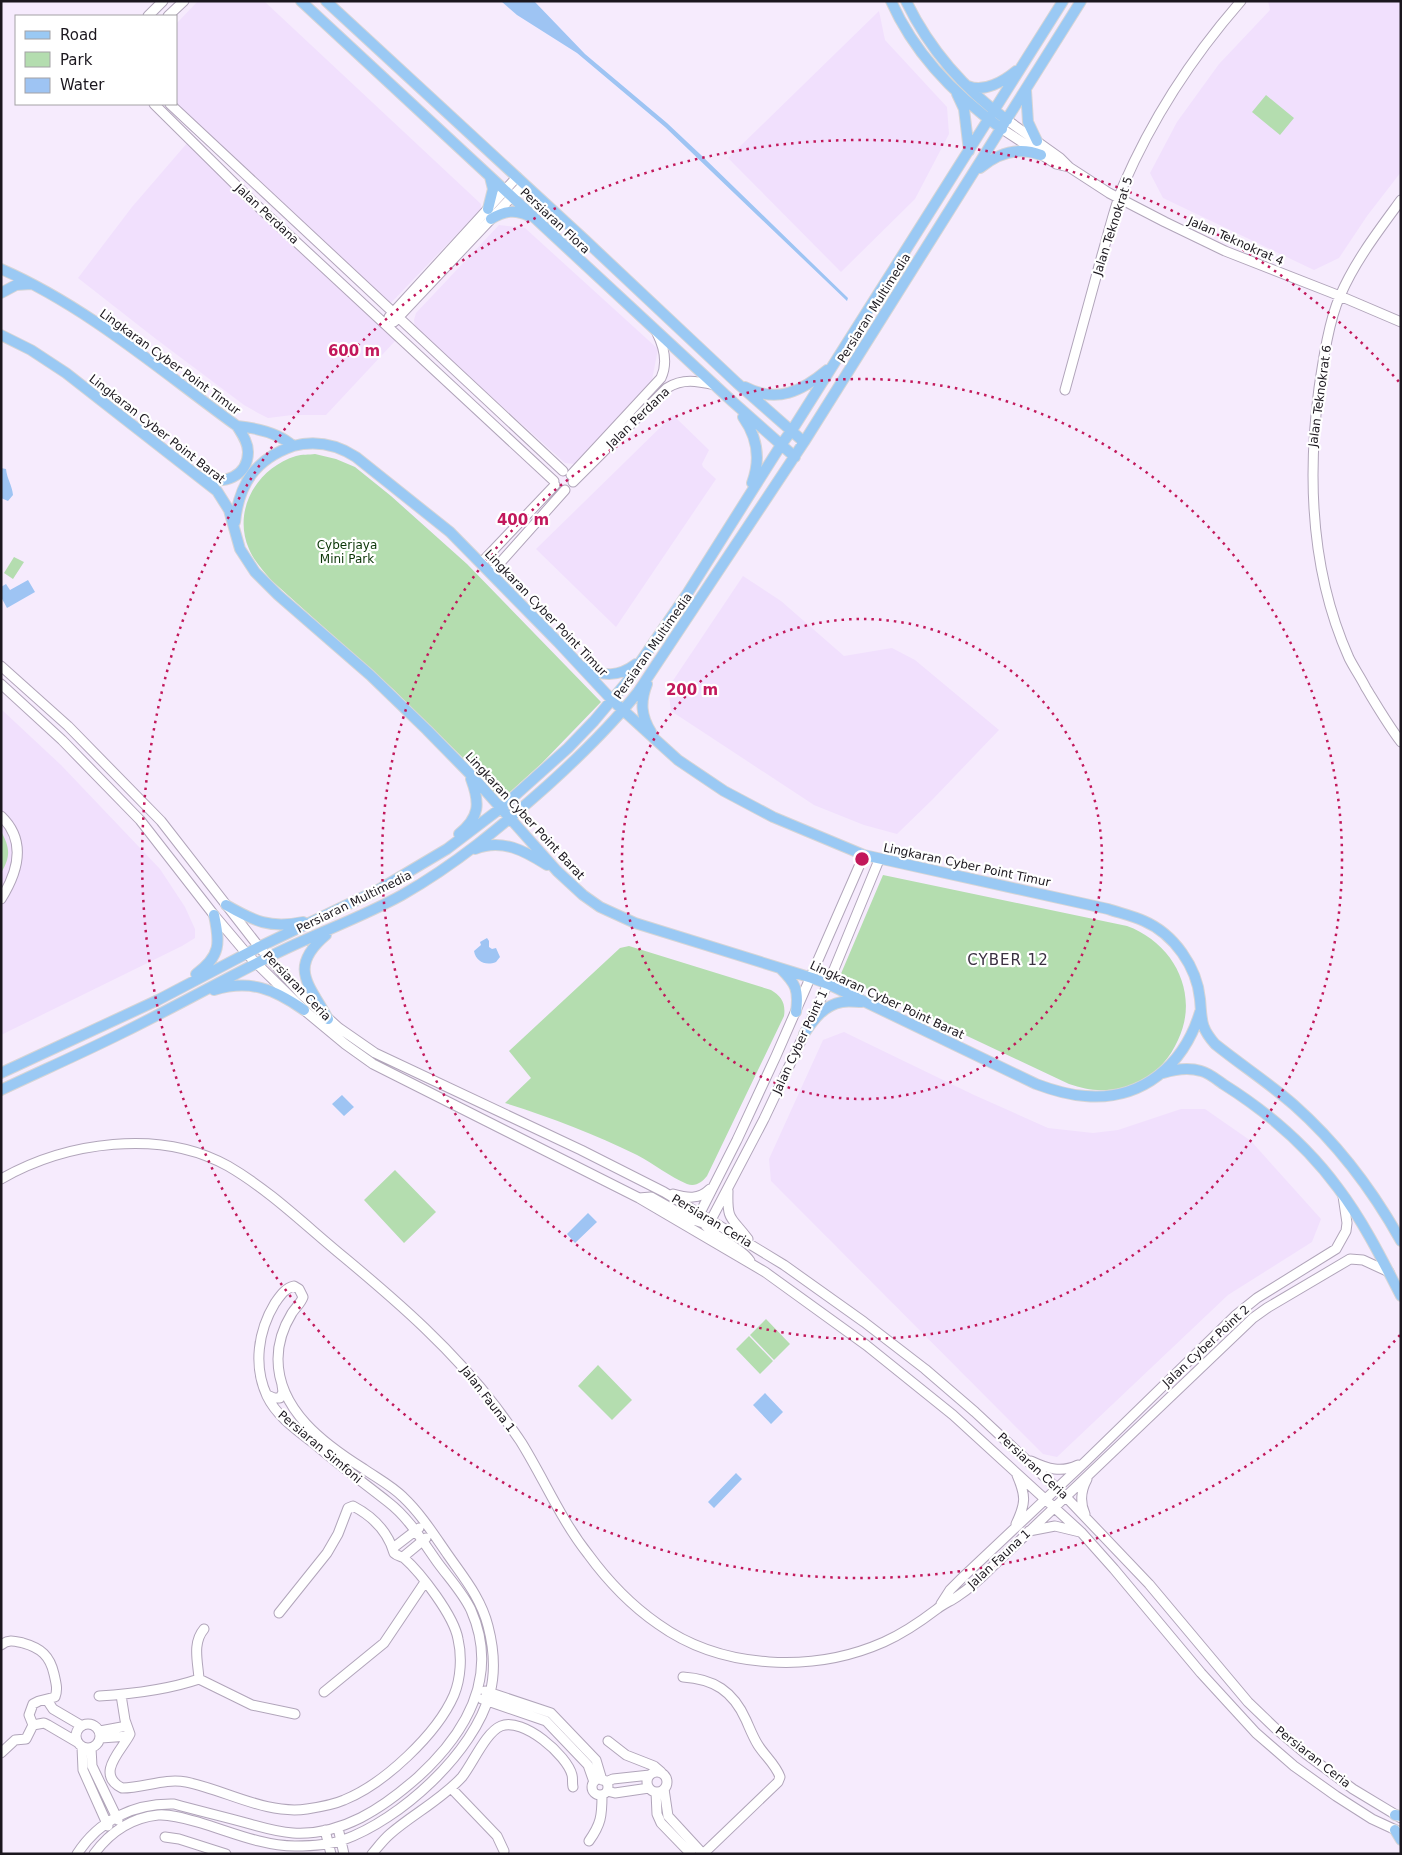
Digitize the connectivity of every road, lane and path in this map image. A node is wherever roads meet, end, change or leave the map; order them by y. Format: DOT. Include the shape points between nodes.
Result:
graph roads {
  1 [pos="163,1"];
  2 [pos="184,1"];
  3 [pos="301,1"];
  4 [pos="326,1"];
  5 [pos="891,1"];
  6 [pos="906,1"];
  7 [pos="1064,1"];
  8 [pos="1081,1"];
  9 [pos="1241,1"];
  10 [pos="149,15"];
  11 [pos="169,15"];
  12 [pos="1023,65"];
  13 [pos="967,86"];
  14 [pos="954,88"];
  15 [pos="1026,90"];
  16 [pos="155,105"];
  17 [pos="171,105"];
  18 [pos="992,115"];
  19 [pos="1004,124"];
  20 [pos="1036,141"];
  21 [pos="969,151"];
  22 [pos="1041,155"];
  23 [pos="1070,167"];
  24 [pos="973,174"];
  25 [pos="490,177"];
  26 [pos="521,180"];
  27 [pos="508,194"];
  28 [pos="1119,198"];
  29 [pos="1401,200"];
  30 [pos="489,214"];
  31 [pos="536,220"];
  32 [pos="1,269"];
  33 [pos="34,285"];
  34 [pos="1,292"];
  35 [pos="1340,296"];
  36 [pos="395,315"];
  37 [pos="1401,322"];
  38 [pos="386,325"];
  39 [pos="656,331"];
  40 [pos="1,334"];
  41 [pos="836,360"];
  42 [pos="446,363"];
  43 [pos="438,373"];
  44 [pos="737,384"];
  45 [pos="715,385"];
  46 [pos="1065,390"];
  47 [pos="482,396"];
  48 [pos="732,402"];
  49 [pos="474,406"];
  50 [pos="503,414"];
  51 [pos="494,424"];
  52 [pos="237,426"];
  53 [pos="792,431"];
  54 [pos="804,442"];
  55 [pos="781,445"];
  56 [pos="293,446"];
  57 [pos="795,457"];
  58 [pos="185,464"];
  59 [pos="569,476"];
  60 [pos="554,483"];
  61 [pos="566,490"];
  62 [pos="739,511"];
  63 [pos="234,528"];
  64 [pos="481,563"];
  65 [pos="491,573"];
  66 [pos="644,658"];
  67 [pos="576,661"];
  68 [pos="1,666"];
  69 [pos="653,671"];
  70 [pos="1,684"];
  71 [pos="612,700"];
  72 [pos="623,710"];
  73 [pos="657,741"];
  74 [pos="1401,742"];
  75 [pos="468,772"];
  76 [pos="501,808"];
  77 [pos="1,816"];
  78 [pos="510,818"];
  79 [pos="471,850"];
  80 [pos="864,856"];
  81 [pos="879,860"];
  82 [pos="557,871"];
  83 [pos="378,890"];
  84 [pos="1,899"];
  85 [pos="226,905"];
  86 [pos="329,914"];
  87 [pos="214,915"];
  88 [pos="334,928"];
  89 [pos="259,947"];
  90 [pos="246,954"];
  91 [pos="269,957"];
  92 [pos="257,963"];
  93 [pos="780,968"];
  94 [pos="812,978"];
  95 [pos="828,984"];
  96 [pos="158,1000"];
  97 [pos="865,1001"];
  98 [pos="178,1004"];
  99 [pos="304,1010"];
  100 [pos="1200,1011"];
  101 [pos="796,1012"];
  102 [pos="328,1018"];
  103 [pos="804,1034"];
  104 [pos="1,1073"];
  105 [pos="1160,1074"];
  106 [pos="1,1090"];
  107 [pos="1,1179"];
  108 [pos="728,1186"];
  109 [pos="712,1187"];
  110 [pos="664,1192"];
  111 [pos="1342,1193"];
  112 [pos="639,1198"];
  113 [pos="700,1213"];
  114 [pos="708,1222"];
  115 [pos="1401,1241"];
  116 [pos="753,1245"];
  117 [pos="753,1265"];
  118 [pos="1389,1272"];
  119 [pos="1401,1296"];
  120 [pos="281,1378"];
  121 [pos="267,1395"];
  122 [pos="1024,1458"];
  123 [pos="1086,1461"];
  124 [pos="1016,1471"];
  125 [pos="1090,1475"];
  126 [pos="1056,1488"];
  127 [pos="1065,1496"];
  128 [pos="1045,1498"];
  129 [pos="1054,1507"];
  130 [pos="1087,1518"];
  131 [pos="425,1524"];
  132 [pos="1014,1528"];
  133 [pos="415,1531"];
  134 [pos="1029,1531"];
  135 [pos="1081,1532"];
  136 [pos="432,1533"];
  137 [pos="422,1541"];
  138 [pos="393,1548"];
  139 [pos="403,1557"];
  140 [pos="425,1582"];
  141 [pos="939,1606"];
  142 [pos="279,1613"];
  143 [pos="204,1629"];
  144 [pos="1,1645"];
  145 [pos="683,1677"];
  146 [pos="200,1679"];
  147 [pos="324,1692"];
  148 [pos="477,1693"];
  149 [pos="121,1695"];
  150 [pos="99,1696"];
  151 [pos="489,1696"];
  152 [pos="47,1700"];
  153 [pos="295,1714"];
  154 [pos="33,1724"];
  155 [pos="82,1726"];
  156 [pos="129,1732"];
  157 [pos="100,1735"];
  158 [pos="608,1741"];
  159 [pos="83,1746"];
  160 [pos="1,1753"];
  161 [pos="661,1772"];
  162 [pos="650,1775"];
  163 [pos="602,1786"];
  164 [pos="572,1787"];
  165 [pos="451,1788"];
  166 [pos="656,1790"];
  167 [pos="116,1816"];
  168 [pos="668,1816"];
  169 [pos="1399,1816"];
  170 [pos="107,1822"];
  171 [pos="661,1823"];
  172 [pos="121,1826"];
  173 [pos="338,1828"];
  174 [pos="325,1830"];
  175 [pos="1398,1831"];
  176 [pos="111,1833"];
  177 [pos="165,1837"];
  178 [pos="589,1840"];
  179 [pos="1401,1840"];
  180 [pos="341,1841"];
  181 [pos="328,1844"];
  182 [pos="504,1851"];
  183 [pos="378,1852"];
  184 [pos="77,1854"];
  185 [pos="94,1854"];
  186 [pos="226,1854"];
  187 [pos="330,1854"];
  188 [pos="344,1854"];
  189 [pos="691,1854"];
  190 [pos="703,1854"];
  1 -- 10 [label="street"];
  2 -- 11 [label="street"];
  3 -- 25 [label="main road, Persiaran Flora"];
  4 -- 26 [label="main road, Persiaran Flora"];
  5 -- 14 [label="main road" via="917,47"];
  6 -- 13 [label="main road" via="928,40"];
  7 -- 12 [label="main road, Persiaran Multimedia"];
  8 -- 15 [label="main road, Persiaran Multimedia"];
  9 -- 28 [label="street, Jalan Teknokrat 5" via="1205,45 1164,107"];
  12 -- 13 [label="main road" via="993,85 981,88"];
  12 -- 18 [label="main road, Persiaran Multimedia"];
  13 -- 18 [label="main road"];
  14 -- 18 [label="main road"];
  14 -- 21 [label="main road" via="964,109"];
  15 -- 19 [label="main road, Persiaran Multimedia"];
  15 -- 20 [label="main road" via="1027,114"];
  16 -- 38 [label="street, Jalan Perdana" via="249,198"];
  17 -- 36 [label="street, Jalan Perdana"];
  18 -- 19 [label="main road"];
  18 -- 21 [label="main road, Persiaran Multimedia"];
  19 -- 20 [label="street, Jalan Teknokrat 4"];
  19 -- 22 [label="street, Jalan Teknokrat 4"];
  19 -- 24 [label="main road, Persiaran Multimedia"];
  20 -- 23 [label="street, Jalan Teknokrat 4"];
  21 -- 41 [label="main road, Persiaran Multimedia"];
  22 -- 23 [label="street, Jalan Teknokrat 4" via="1056,164"];
  22 -- 24 [label="main road" via="1025,150 1007,152"];
  23 -- 28 [label="street, Jalan Teknokrat 4"];
  24 -- 54 [label="main road, Persiaran Multimedia"];
  25 -- 27 [label="main road, Persiaran Flora"];
  25 -- 30 [label="main road" via="493,189"];
  26 -- 27 [label="street"];
  26 -- 44 [label="main road, Persiaran Flora"];
  27 -- 30 [label="street"];
  27 -- 31 [label="main road, Persiaran Flora"];
  28 -- 35 [label="street, Jalan Teknokrat 4" via="1225,251"];
  28 -- 46 [label="street, Jalan Teknokrat 5"];
  29 -- 35 [label="street, Jalan Teknokrat 6" via="1366,249"];
  30 -- 31 [label="main road" via="508,211 523,213"];
  30 -- 36 [label="street"];
  31 -- 39 [label="main road, Persiaran Flora"];
  32 -- 33 [label="main road, Lingkaran Cyber Point Timur"];
  33 -- 34 [label="main road" via="16,285"];
  33 -- 52 [label="main road, Lingkaran Cyber Point Timur" via="120,339"];
  35 -- 37 [label="street, Jalan Teknokrat 4"];
  35 -- 74 [label="street, Jalan Teknokrat 6" via="1321,372 1312,450 1316,538 1324,583 1347,652"];
  36 -- 38 [label="street"];
  36 -- 42 [label="street, Jalan Perdana"];
  38 -- 43 [label="street, Jalan Perdana"];
  39 -- 45 [label="main road, Persiaran Flora"];
  39 -- 59 [label="street, Jalan Perdana" via="664,354 660,378"];
  40 -- 58 [label="main road, Lingkaran Cyber Point Barat" via="66,373"];
  41 -- 44 [label="main road" via="796,392 783,395 760,393"];
  41 -- 53 [label="main road, Persiaran Multimedia"];
  42 -- 43 [label="street"];
  42 -- 47 [label="street, Jalan Perdana"];
  43 -- 49 [label="street, Jalan Perdana"];
  44 -- 53 [label="main road, Persiaran Flora"];
  45 -- 48 [label="main road, Persiaran Flora"];
  45 -- 59 [label="street, Jalan Perdana" via="693,380 667,388"];
  47 -- 49 [label="street"];
  47 -- 50 [label="street, Jalan Perdana"];
  48 -- 55 [label="main road, Persiaran Flora"];
  48 -- 62 [label="main road" via="752,430 758,453 758,466"];
  49 -- 51 [label="street, Jalan Perdana"];
  50 -- 51 [label="street"];
  50 -- 59 [label="street, Jalan Perdana"];
  51 -- 60 [label="street, Jalan Perdana"];
  52 -- 56 [label="main road, Lingkaran Cyber Point Timur" via="280,437"];
  52 -- 58 [label="main road" via="245,439 248,454 234,477 223,481 210,480"];
  53 -- 54 [label="main road, Persiaran Flora"];
  53 -- 55 [label="main road, Persiaran Multimedia"];
  54 -- 57 [label="main road, Persiaran Multimedia"];
  55 -- 57 [label="main road, Persiaran Flora"];
  55 -- 62 [label="main road, Persiaran Multimedia"];
  56 -- 63 [label="main road" via="268,458 255,469 237,505"];
  56 -- 64 [label="main road, Lingkaran Cyber Point Timur" via="314,443 345,449 450,532"];
  57 -- 69 [label="main road, Persiaran Multimedia"];
  58 -- 63 [label="main road, Lingkaran Cyber Point Barat" via="224,500"];
  59 -- 60 [label="street, Jalan Perdana" via="557,473"];
  59 -- 61 [label="street, Jalan Perdana" via="571,486"];
  60 -- 61 [label="street, Jalan Perdana" via="559,489"];
  60 -- 64 [label="street, Jalan Perdana"];
  61 -- 65 [label="street, Jalan Perdana"];
  62 -- 66 [label="main road, Persiaran Multimedia"];
  63 -- 75 [label="main road, Lingkaran Cyber Point Barat" via="240,549 255,572 370,676"];
  64 -- 65 [label="main road, Lingkaran Cyber Point Timur"];
  65 -- 67 [label="main road, Lingkaran Cyber Point Timur"];
  66 -- 67 [label="main road" via="628,670 607,675 592,671"];
  66 -- 71 [label="main road, Persiaran Multimedia"];
  67 -- 71 [label="main road, Lingkaran Cyber Point Timur"];
  68 -- 85 [label="street, Persiaran Ceria" via="68,726 161,821"];
  69 -- 72 [label="main road, Persiaran Multimedia"];
  69 -- 73 [label="main road" via="644,691 642,712"];
  70 -- 87 [label="street, Persiaran Ceria" via="62,740 140,820"];
  71 -- 72 [label="main road, Lingkaran Cyber Point Timur"];
  71 -- 76 [label="main road, Persiaran Multimedia" via="568,748"];
  72 -- 73 [label="main road, Lingkaran Cyber Point Timur"];
  72 -- 78 [label="main road, Persiaran Multimedia" via="569,766"];
  73 -- 80 [label="main road, Lingkaran Cyber Point Timur" via="678,760 750,806"];
  75 -- 76 [label="main road, Lingkaran Cyber Point Barat"];
  75 -- 83 [label="main road" via="478,802 471,823"];
  76 -- 78 [label="main road, Lingkaran Cyber Point Barat"];
  76 -- 83 [label="main road, Persiaran Multimedia" via="447,849"];
  77 -- 84 [label="street" via="14,832 17,862"];
  78 -- 79 [label="main road, Persiaran Multimedia"];
  78 -- 82 [label="main road, Lingkaran Cyber Point Barat"];
  79 -- 82 [label="main road" via="494,845 517,848"];
  79 -- 88 [label="main road, Persiaran Multimedia" via="401,896"];
  80 -- 81 [label="main road, Lingkaran Cyber Point Timur"];
  80 -- 94 [label="street, Jalan Cyber Point 1"];
  81 -- 95 [label="street, Jalan Cyber Point 1"];
  81 -- 100 [label="main road, Lingkaran Cyber Point Timur" via="1108,909 1145,921 1180,950 1194,974"];
  82 -- 93 [label="main road, Lingkaran Cyber Point Barat" via="600,907 635,923"];
  83 -- 86 [label="main road, Persiaran Multimedia"];
  85 -- 86 [label="main road" via="253,920 275,925 307,922"];
  85 -- 89 [label="street, Persiaran Ceria"];
  86 -- 89 [label="main road, Persiaran Multimedia"];
  87 -- 90 [label="street, Persiaran Ceria"];
  87 -- 96 [label="main road" via="218,947 212,960 207,967"];
  88 -- 91 [label="main road, Persiaran Multimedia"];
  88 -- 102 [label="main road" via="312,948 304,971 312,994"];
  89 -- 90 [label="main road, Persiaran Multimedia"];
  89 -- 91 [label="street, Persiaran Ceria"];
  90 -- 92 [label="street, Persiaran Ceria"];
  90 -- 96 [label="main road, Persiaran Multimedia"];
  91 -- 92 [label="main road, Persiaran Multimedia"];
  91 -- 102 [label="street, Persiaran Ceria" via="302,995"];
  92 -- 98 [label="main road, Persiaran Multimedia"];
  92 -- 99 [label="street, Persiaran Ceria"];
  93 -- 94 [label="main road, Lingkaran Cyber Point Barat"];
  93 -- 101 [label="main road" via="796,986"];
  94 -- 95 [label="main road, Lingkaran Cyber Point Barat"];
  94 -- 101 [label="street, Jalan Cyber Point 1"];
  95 -- 97 [label="main road, Lingkaran Cyber Point Barat"];
  95 -- 103 [label="street, Jalan Cyber Point 1"];
  96 -- 104 [label="main road, Persiaran Multimedia"];
  97 -- 103 [label="main road" via="840,1002 828,1007"];
  97 -- 105 [label="main road, Lingkaran Cyber Point Barat" via="1054,1091 1087,1097 1123,1093"];
  98 -- 99 [label="main road" via="227,986 246,985 280,995"];
  98 -- 106 [label="main road, Persiaran Multimedia"];
  99 -- 112 [label="street, Persiaran Ceria" via="373,1064"];
  100 -- 105 [label="main road" via="1182,1053"];
  100 -- 115 [label="main road, Lingkaran Cyber Point Timur" via="1205,1033 1215,1044 1294,1105 1346,1157 1381,1205"];
  101 -- 109 [label="street, Jalan Cyber Point 1"];
  102 -- 110 [label="street, Persiaran Ceria" via="375,1053"];
  103 -- 108 [label="street, Jalan Cyber Point 1"];
  105 -- 111 [label="main road" via="1190,1068 1203,1071 1242,1095 1303,1147"];
  107 -- 141 [label="street, Jalan Fauna 1" via="23,1167 65,1153 122,1143 195,1153 226,1165 262,1188 414,1318 465,1369 520,1441 588,1555 624,1595 684,1640 719,1653 749,1659 788,1663 813,1661 860,1652 884,1642 913,1627"];
  108 -- 114 [label="street, Jalan Cyber Point 1"];
  108 -- 116 [label="street" via="728,1214"];
  109 -- 110 [label="street" via="698,1198"];
  109 -- 113 [label="street, Jalan Cyber Point 1"];
  110 -- 113 [label="street, Persiaran Ceria"];
  111 -- 118 [label="main road"];
  111 -- 123 [label="street, Jalan Cyber Point 2" via="1347,1223 1336,1249 1242,1310"];
  112 -- 114 [label="street" via="651,1197 688,1218"];
  112 -- 117 [label="street, Persiaran Ceria"];
  113 -- 114 [label="street"];
  114 -- 116 [label="street, Persiaran Ceria"];
  114 -- 117 [label="street"];
  116 -- 122 [label="street, Persiaran Ceria" via="864,1322 924,1369"];
  117 -- 124 [label="street, Persiaran Ceria" via="925,1390"];
  118 -- 119 [label="main road"];
  118 -- 125 [label="street, Jalan Cyber Point 2" via="1363,1260 1350,1259 1260,1313"];
  120 -- 121 [label="street" via="283,1392 280,1398"];
  120 -- 121 [label="street, Persiaran Simfoni" via="278,1360 281,1339 292,1312 303,1297 299,1288 294,1286 288,1287 276,1301 264,1325 260,1342 260,1378"];
  120 -- 131 [label="street, Persiaran Simfoni" via="302,1421 403,1497"];
  121 -- 133 [label="street, Persiaran Simfoni" via="276,1411 292,1426 388,1502"];
  122 -- 123 [label="street" via="1060,1470"];
  122 -- 126 [label="street, Persiaran Ceria"];
  123 -- 126 [label="street, Jalan Cyber Point 2"];
  124 -- 128 [label="street, Persiaran Ceria"];
  124 -- 132 [label="street" via="1025,1501"];
  125 -- 127 [label="street, Jalan Cyber Point 2"];
  125 -- 130 [label="street" via="1082,1495"];
  126 -- 127 [label="street, Persiaran Ceria"];
  126 -- 128 [label="street, Jalan Cyber Point 2"];
  127 -- 129 [label="street, Jalan Cyber Point 2"];
  127 -- 130 [label="street, Persiaran Ceria"];
  128 -- 129 [label="street, Persiaran Ceria"];
  128 -- 132 [label="street, Jalan Fauna 1"];
  129 -- 134 [label="street, Jalan Fauna 1"];
  129 -- 135 [label="street, Persiaran Ceria"];
  130 -- 169 [label="street, Persiaran Ceria" via="1149,1584 1248,1702 1306,1754 1353,1789"];
  131 -- 133 [label="street"];
  131 -- 136 [label="street, Persiaran Simfoni"];
  132 -- 141 [label="street, Jalan Fauna 1" via="956,1583"];
  133 -- 137 [label="street, Persiaran Simfoni"];
  133 -- 138 [label="street"];
  134 -- 135 [label="street" via="1055,1526"];
  134 -- 141 [label="street, Jalan Fauna 1" via="971,1586"];
  135 -- 175 [label="street, Persiaran Ceria" via="1206,1679 1256,1732 1294,1766 1336,1796"];
  136 -- 137 [label="street"];
  136 -- 151 [label="street, Persiaran Simfoni" via="477,1596 485,1615 494,1658"];
  137 -- 139 [label="street"];
  137 -- 148 [label="street, Persiaran Simfoni" via="470,1608 475,1621 481,1659"];
  138 -- 139 [label="street" via="394,1553"];
  138 -- 142 [label="street" via="375,1519 354,1506 348,1508 327,1553"];
  139 -- 140 [label="street"];
  140 -- 147 [label="street" via="384,1643"];
  140 -- 156 [label="street" via="448,1613 458,1639 460,1673 454,1695 422,1742 397,1766 350,1798 326,1806 294,1810 275,1808 186,1782 122,1788 112,1778 112,1762"];
  143 -- 146 [label="street" via="196,1644"];
  144 -- 152 [label="street" via="13,1640 36,1647 46,1654 52,1664 58,1690 55,1697"];
  145 -- 190 [label="street" via="713,1682 732,1698 780,1777"];
  146 -- 149 [label="street"];
  146 -- 153 [label="street" via="252,1705"];
  148 -- 151 [label="street"];
  148 -- 173 [label="street, Persiaran Simfoni" via="468,1717 449,1746 419,1776 362,1819"];
  149 -- 150 [label="street"];
  149 -- 156 [label="street"];
  151 -- 163 [label="street" via="551,1713 596,1760"];
  151 -- 180 [label="street, Persiaran Simfoni" via="460,1751 435,1778 370,1828"];
  152 -- 154 [label="street" via="39,1701 30,1708"];
  152 -- 155 [label="street" via="54,1709"];
  154 -- 159 [label="street" via="48,1724"];
  154 -- 160 [label="street" via="26,1739 15,1740"];
  155 -- 157 [label="street" via="91,1724"];
  155 -- 159 [label="street" via="76,1734"];
  156 -- 157 [label="street"];
  157 -- 159 [label="street" via="96,1746"];
  158 -- 161 [label="street" via="626,1755"];
  159 -- 167 [label="street"];
  159 -- 170 [label="street" via="83,1770"];
  161 -- 162 [label="street"];
  161 -- 166 [label="street" via="668,1781"];
  162 -- 163 [label="street" via="613,1779"];
  162 -- 166 [label="street" via="647,1782"];
  163 -- 166 [label="street" via="615,1794"];
  163 -- 178 [label="street" via="602,1815"];
  164 -- 165 [label="street" via="569,1769 550,1745 535,1734 504,1725 494,1731 470,1767"];
  165 -- 182 [label="street" via="497,1836"];
  165 -- 183 [label="street" via="390,1834"];
  166 -- 168 [label="street"];
  166 -- 171 [label="street" via="657,1814"];
  167 -- 170 [label="street, Persiaran Simfoni"];
  167 -- 172 [label="street"];
  167 -- 174 [label="street, Persiaran Simfoni" via="140,1808 174,1804 282,1832 295,1834"];
  168 -- 171 [label="street"];
  168 -- 190 [label="street"];
  170 -- 176 [label="street"];
  170 -- 184 [label="street, Persiaran Simfoni" via="95,1831"];
  171 -- 189 [label="street"];
  172 -- 176 [label="street, Persiaran Simfoni"];
  172 -- 181 [label="street, Persiaran Simfoni" via="146,1817 167,1815 278,1844"];
  173 -- 174 [label="street, Persiaran Simfoni"];
  173 -- 180 [label="street"];
  174 -- 181 [label="street"];
  175 -- 179 [label="main road"];
  176 -- 185 [label="street, Persiaran Simfoni"];
  177 -- 186 [label="street"];
  180 -- 181 [label="street, Persiaran Simfoni"];
  180 -- 188 [label="street"];
  181 -- 187 [label="street"];
}
